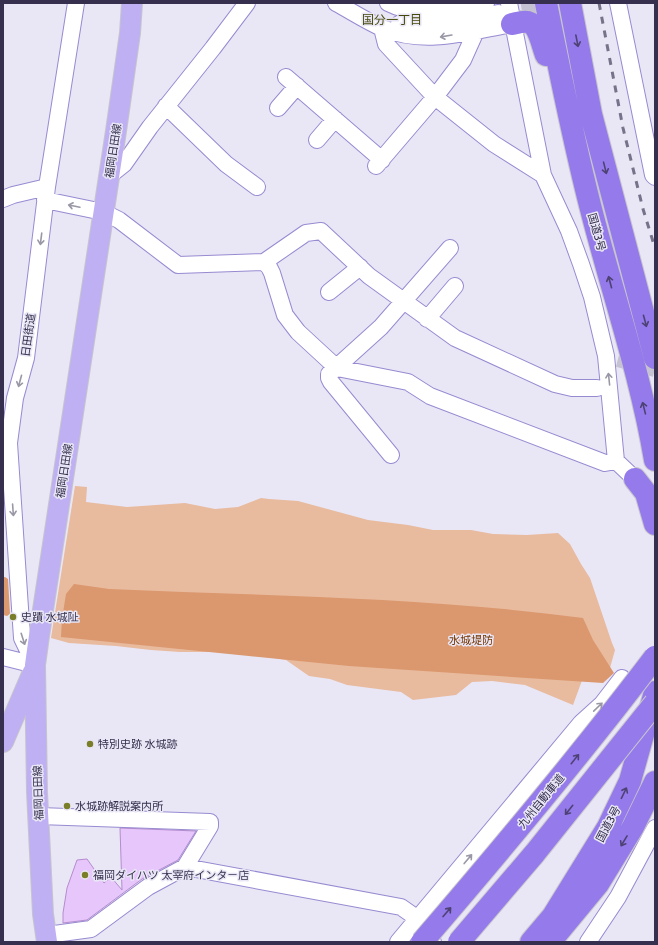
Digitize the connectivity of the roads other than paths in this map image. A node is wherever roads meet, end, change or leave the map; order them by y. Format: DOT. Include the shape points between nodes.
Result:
graph roads {
  1 [pos="76,3"];
  2 [pos="132,3"];
  3 [pos="247,3"];
  4 [pos="336,3"];
  5 [pos="357,3"];
  6 [pos="388,3"];
  7 [pos="546,3"];
  8 [pos="570,3"];
  9 [pos="618,3"];
  10 [pos="468,5"];
  11 [pos="501,11"];
  12 [pos="382,28"];
  13 [pos="476,31"];
  14 [pos="435,97"];
  15 [pos="166,106"];
  16 [pos="278,108"];
  17 [pos="335,119"];
  18 [pos="317,140"];
  19 [pos="576,145"];
  20 [pos="543,175"];
  21 [pos="109,176"];
  22 [pos="654,176"];
  23 [pos="257,187"];
  24 [pos="46,193"];
  25 [pos="8,197"];
  26 [pos="103,212"];
  27 [pos="450,248"];
  28 [pos="264,262"];
  29 [pos="360,267"];
  30 [pos="455,286"];
  31 [pos="329,292"];
  32 [pos="404,302"];
  33 [pos="427,318"];
  34 [pos="655,358"];
  35 [pos="337,368"];
  36 [pos="597,388"];
  37 [pos="391,455"];
  38 [pos="655,460"];
  39 [pos="616,461"];
  40 [pos="635,479"];
  41 [pos="655,524"];
  42 [pos="3,657"];
  43 [pos="655,657"];
  44 [pos="35,665"];
  45 [pos="622,678"];
  46 [pos="655,692"];
  47 [pos="655,703"];
  48 [pos="4,738"];
  49 [pos="655,782"];
  50 [pos="37,792"];
  51 [pos="39,816"];
  52 [pos="655,828"];
  53 [pos="185,867"];
  54 [pos="589,880"];
  55 [pos="416,921"];
  56 [pos="44,940"];
  57 [pos="398,942"];
  58 [pos="422,942"];
  59 [pos="432,942"];
  60 [pos="459,942"];
  61 [pos="518,942"];
  62 [pos="531,942"];
  63 [pos="550,942"];
  64 [pos="564,942"];
  65 [pos="588,942"];
  1 -- 24 [label="street, 日田街道"];
  2 -- 21 [label="main road, 福岡日田線"];
  3 -- 15 [label="street"];
  4 -- 12 [label="street"];
  5 -- 11 [label="street" via="387,20 406,25 439,24"];
  6 -- 10 [label="street" via="420,13"];
  7 -- 19 [label="highway, 国道3号"];
  8 -- 34 [label="highway, one-way" via="591,114"];
  9 -- 22 [label="street"];
  10 -- 11 [label="street"];
  11 -- 13 [label="street"];
  11 -- 19 [label="highway" via="530,22 539,34"];
  11 -- 20 [label="street"];
  13 -- 12 [label="street, one-way" via="422,37"];
  12 -- 14 [label="street" via="386,44"];
  13 -- 14 [label="street" via="463,60"];
  14 -- 17 [label="street" via="379,163"];
  14 -- 20 [label="street" via="494,144"];
  15 -- 21 [label="street" via="124,164"];
  15 -- 23 [label="street" via="226,164"];
  16 -- 17 [label="street" via="291,82"];
  17 -- 18 [label="street"];
  38 -- 19 [label="highway, 国道3号, one-way" via="652,439"];
  39 -- 20 [label="street, one-way" via="612,358 569,231"];
  21 -- 26 [label="main road, 福岡日田線"];
  24 -- 25 [label="street"];
  26 -- 24 [label="street, one-way"];
  24 -- 44 [label="street, 日田街道, one-way" via="26,358 15,398 9,443 22,638"];
  26 -- 28 [label="street" via="118,220 178,265"];
  26 -- 44 [label="main road, 福岡日田線"];
  27 -- 32 [label="street"];
  28 -- 29 [label="street" via="306,233 321,231"];
  28 -- 35 [label="street" via="272,273 285,315 298,332"];
  29 -- 31 [label="street"];
  29 -- 32 [label="street"];
  30 -- 33 [label="street"];
  32 -- 33 [label="street"];
  32 -- 35 [label="street"];
  33 -- 36 [label="street" via="455,338 555,384 572,388"];
  35 -- 37 [label="street" via="329,374 331,382"];
  35 -- 39 [label="street" via="408,382 430,396 605,463"];
  39 -- 40 [label="street"];
  40 -- 41 [label="highway" via="646,492"];
  42 -- 44 [label="street"];
  58 -- 43 [label="highway, 九州自動車道, one-way, bridge" via="513,836"];
  44 -- 48 [label="main road"];
  44 -- 50 [label="main road, 福岡日田線"];
  55 -- 45 [label="street, one-way" via="581,723 602,704"];
  54 -- 46 [label="highway, 国道3号, one-way" via="608,827 630,781"];
  47 -- 60 [label="highway, one-way, bridge" via="535,853"];
  48 -- 50 [label="main road" via="20,737 25,741"];
  49 -- 54 [label="highway, 国道3号, one-way" via="633,827"];
  50 -- 51 [label="main road, 福岡日田線"];
  51 -- 53 [label="street" via="210,822"];
  51 -- 56 [label="main road, 福岡日田線"];
  52 -- 65 [label="street" via="618,897"];
  53 -- 55 [label="street" via="401,907"];
  53 -- 56 [label="street" via="148,887 90,929"];
  54 -- 61 [label="highway"];
  54 -- 62 [label="highway, 国道3号"];
  54 -- 63 [label="highway, 国道3号"];
  54 -- 64 [label="highway" via="580,921"];
  55 -- 57 [label="street"];
  55 -- 59 [label="street"];
}
